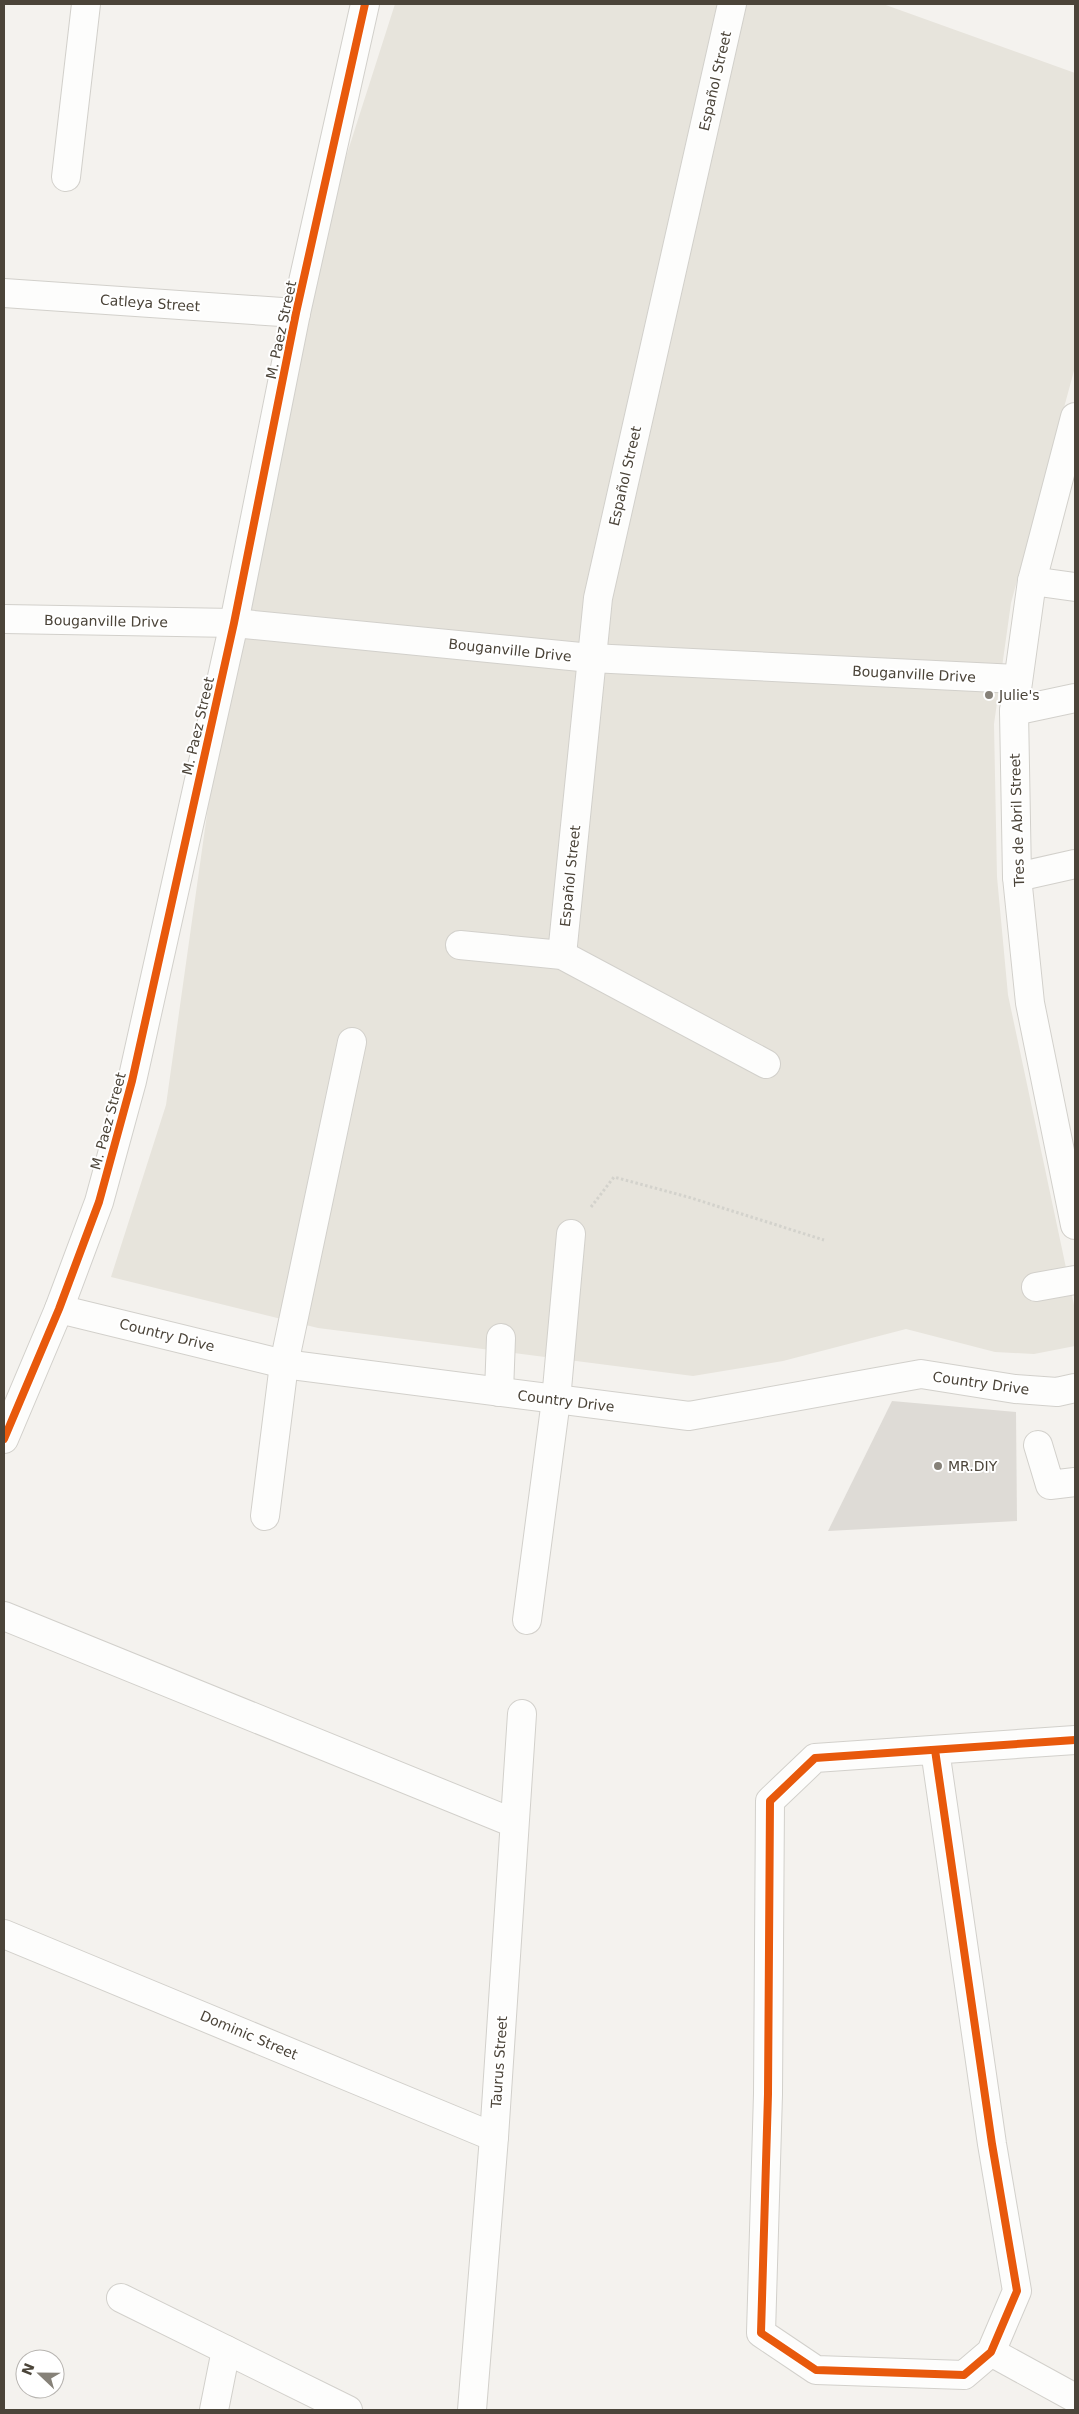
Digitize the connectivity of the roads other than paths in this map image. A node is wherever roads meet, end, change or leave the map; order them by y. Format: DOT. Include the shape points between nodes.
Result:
graph roads {
  1 [pos="86,4"];
  2 [pos="365,4"];
  3 [pos="732,4"];
  4 [pos="66,177"];
  5 [pos="4,293"];
  6 [pos="296,313"];
  7 [pos="1075,417"];
  8 [pos="1032,581"];
  9 [pos="1075,587"];
  10 [pos="4,618"];
  11 [pos="234,623"];
  12 [pos="591,658"];
  13 [pos="1017,678"];
  14 [pos="1075,698"];
  15 [pos="1014,711"];
  16 [pos="1075,864"];
  17 [pos="1017,877"];
  18 [pos="460,945"];
  19 [pos="562,955"];
  20 [pos="352,1042"];
  21 [pos="766,1064"];
  22 [pos="1075,1225"];
  23 [pos="571,1234"];
  24 [pos="1075,1280"];
  25 [pos="1036,1287"];
  26 [pos="59,1309"];
  27 [pos="501,1338"];
  28 [pos="284,1364"];
  29 [pos="1075,1388"];
  30 [pos="499,1392"];
  31 [pos="556,1400"];
  32 [pos="4,1439"];
  33 [pos="1038,1445"];
  34 [pos="1075,1482"];
  35 [pos="265,1516"];
  36 [pos="4,1616"];
  37 [pos="527,1620"];
  38 [pos="522,1714"];
  39 [pos="1075,1740"];
  40 [pos="935,1750"];
  41 [pos="514,1824"];
  42 [pos="4,1934"];
  43 [pos="494,2136"];
  44 [pos="121,2298"];
  45 [pos="226,2350"];
  46 [pos="991,2352"];
  47 [pos="1075,2398"];
  48 [pos="214,2410"];
  49 [pos="348,2410"];
  50 [pos="472,2410"];
  1 -- 4 [label="street"];
  2 -- 6 [label="street, M. Paez Street"];
  3 -- 12 [label="street, Español Street" via="598,598"];
  5 -- 6 [label="street, Catleya Street"];
  6 -- 11 [label="street, M. Paez Street"];
  7 -- 8 [label="street, Tres de Abril Street"];
  8 -- 9 [label="street"];
  8 -- 13 [label="street, Tres de Abril Street"];
  10 -- 11 [label="street, Bouganville Drive"];
  11 -- 12 [label="street, Bouganville Drive"];
  11 -- 26 [label="street, M. Paez Street" via="132,1081 99,1202"];
  12 -- 13 [label="street, Bouganville Drive"];
  12 -- 19 [label="street, Español Street"];
  13 -- 15 [label="street, Tres de Abril Street"];
  14 -- 15 [label="street"];
  15 -- 17 [label="street, Tres de Abril Street"];
  16 -- 17 [label="street"];
  17 -- 22 [label="street, Tres de Abril Street" via="1030,1004"];
  18 -- 19 [label="street"];
  19 -- 21 [label="street"];
  20 -- 28 [label="street"];
  23 -- 31 [label="street"];
  24 -- 25 [label="street"];
  26 -- 28 [label="street, Country Drive"];
  26 -- 32 [label="street, M. Paez Street"];
  27 -- 30 [label="street"];
  28 -- 30 [label="street, Country Drive"];
  28 -- 35 [label="street"];
  29 -- 31 [label="street, Country Drive" via="1057,1392 1015,1389 922,1374 689,1416"];
  30 -- 31 [label="street, Country Drive"];
  31 -- 37 [label="street"];
  33 -- 34 [label="street" via="1050,1485"];
  36 -- 41 [label="street"];
  38 -- 41 [label="street, Taurus Street"];
  39 -- 40 [label="street"];
  40 -- 46 [label="street" via="992,2144 1017,2290"];
  40 -- 46 [label="street" via="814,1758 770,1801 768,2094 761,2333 816,2370 964,2375"];
  41 -- 43 [label="street, Taurus Street"];
  42 -- 43 [label="street, Dominic Street"];
  43 -- 50 [label="street, Taurus Street"];
  44 -- 45 [label="street"];
  45 -- 48 [label="street"];
  45 -- 49 [label="street"];
  46 -- 47 [label="street"];
}
